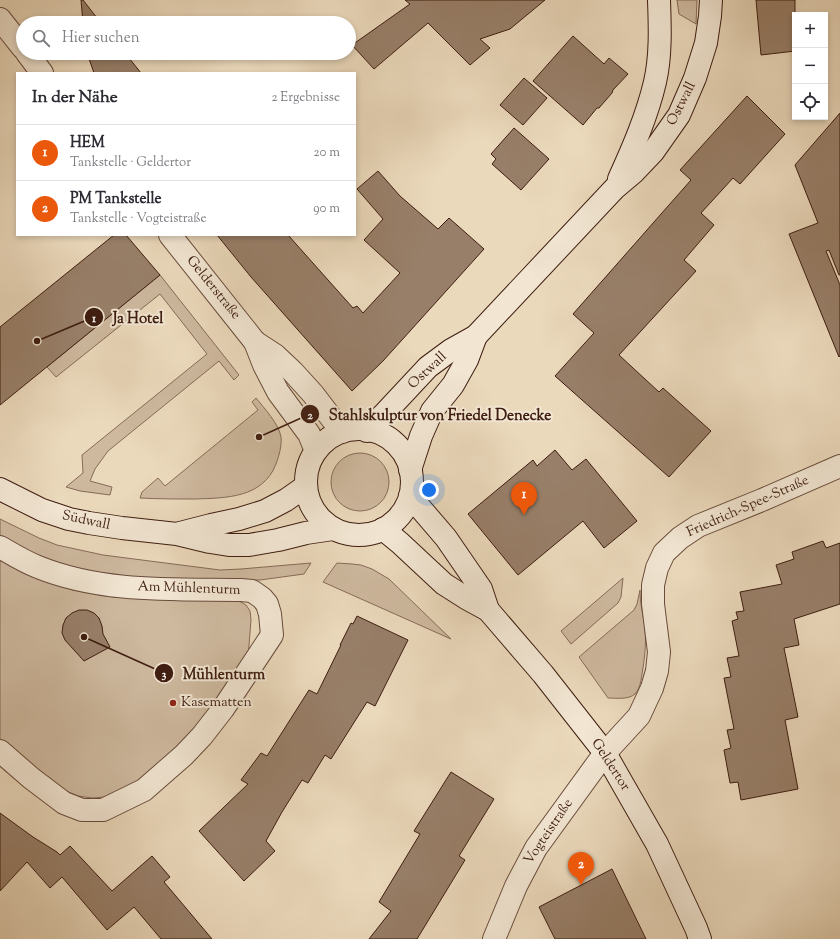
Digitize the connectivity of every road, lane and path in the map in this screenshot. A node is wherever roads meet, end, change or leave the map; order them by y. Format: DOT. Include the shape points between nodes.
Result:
graph roads {
  1 [pos="659,0"];
  2 [pos="710,0"];
  3 [pos="0,19"];
  4 [pos="16,39"];
  5 [pos="32,60"];
  6 [pos="41,72"];
  7 [pos="615,188"];
  8 [pos="171,236"];
  9 [pos="476,336"];
  10 [pos="255,342"];
  11 [pos="368,431"];
  12 [pos="342,432"];
  13 [pos="316,451"];
  14 [pos="840,466"];
  15 [pos="410,470"];
  16 [pos="306,486"];
  17 [pos="0,489"];
  18 [pos="410,496"];
  19 [pos="333,529"];
  20 [pos="383,529"];
  21 [pos="177,534"];
  22 [pos="0,547"];
  23 [pos="488,610"];
  24 [pos="0,751"];
  25 [pos="605,753"];
  26 [pos="494,939"];
  27 [pos="700,939"];
  1 -- 7 [label="street, Ostwall" via="659,51 655,81 632,152"];
  2 -- 7 [label="street, Ostwall" via="706,43 679,116 653,152"];
  3 -- 4 [label="street"];
  5 -- 6 [label="street"];
  7 -- 9 [label="street, Ostwall"];
  8 -- 10 [label="street, Gelderstraße"];
  9 -- 11 [label="street, Ostwall" via="428,367"];
  9 -- 15 [label="street, Ostwall" via="467,360 453,384 432,411"];
  10 -- 12 [label="street, Gelderstraße" via="275,355 293,372"];
  10 -- 13 [label="street, Gelderstraße" via="278,392 309,434"];
  11 -- 12 [label="street"];
  11 -- 15 [label="street" via="379,432 392,441 403,454"];
  12 -- 13 [label="street" via="326,440"];
  13 -- 16 [label="street" via="308,469"];
  14 -- 25 [label="street, Friedrich-Spee-Straße" via="698,526 664,553 653,585 659,652 652,688 639,716"];
  15 -- 18 [label="street"];
  16 -- 19 [label="street" via="310,503 319,518"];
  16 -- 21 [label="street, Südwall" via="265,511"];
  17 -- 21 [label="street, Südwall" via="42,510 69,519"];
  18 -- 20 [label="street" via="406,508 397,519"];
  18 -- 23 [label="street, Geldertor" via="446,538 481,589"];
  19 -- 20 [label="street" via="349,534 367,535"];
  19 -- 21 [label="street, Südwall" via="249,545 229,545"];
  20 -- 23 [label="street, Geldertor" via="444,584"];
  22 -- 24 [label="street, Am Mühlenturm" via="37,567 101,585 252,591 267,604 272,635 223,709 184,755 144,790 103,810 82,810 64,803"];
  23 -- 25 [label="street, Geldertor" via="543,674"];
  25 -- 26 [label="street, Vogteistraße" via="536,848 516,886"];
  25 -- 27 [label="street, Geldertor" via="657,844"];
}
